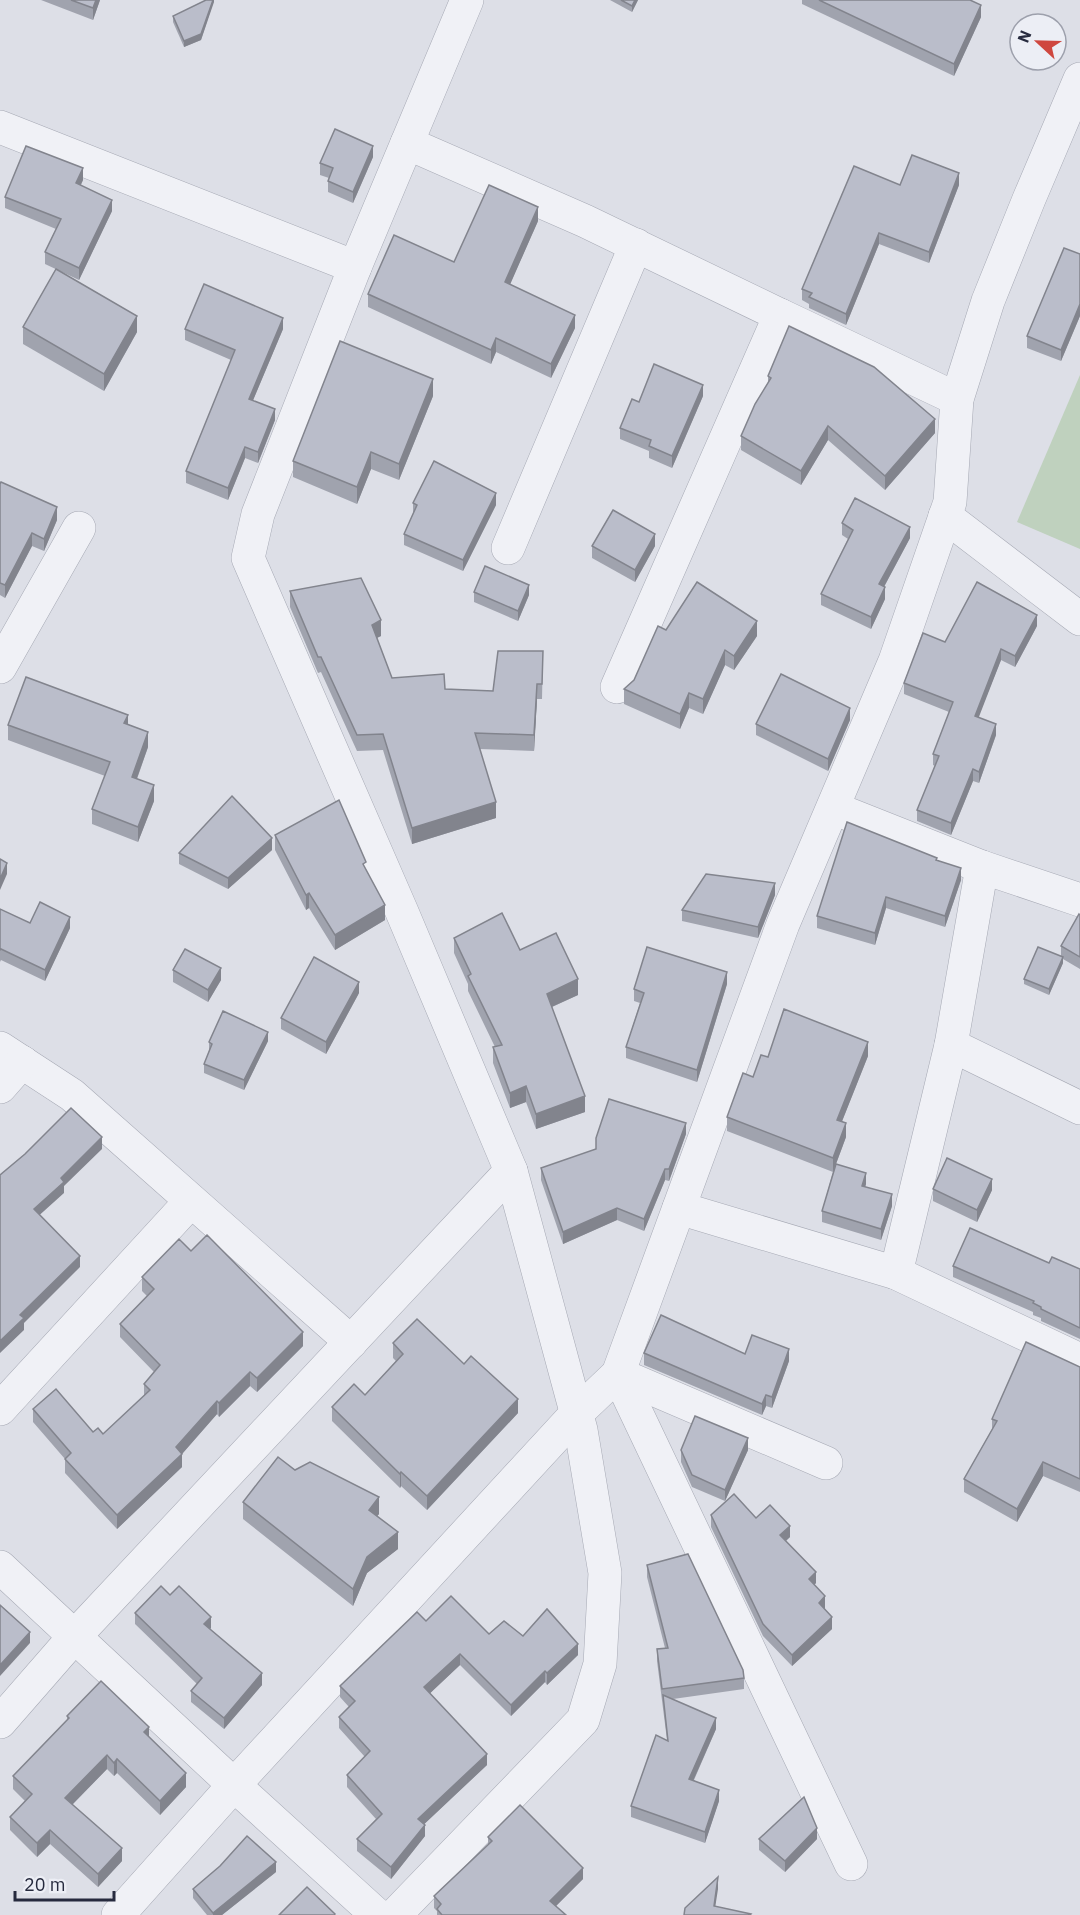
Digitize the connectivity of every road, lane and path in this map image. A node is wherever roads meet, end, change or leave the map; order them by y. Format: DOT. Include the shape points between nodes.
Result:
graph roads {
  1 [pos="467,0"];
  2 [pos="1080,80"];
  3 [pos="0,128"];
  4 [pos="407,143"];
  5 [pos="636,245"];
  6 [pos="355,267"];
  7 [pos="780,315"];
  8 [pos="957,399"];
  9 [pos="945,516"];
  10 [pos="79,528"];
  11 [pos="508,548"];
  12 [pos="1080,619"];
  13 [pos="0,667"];
  14 [pos="617,687"];
  15 [pos="833,808"];
  16 [pos="982,867"];
  17 [pos="1080,900"];
  18 [pos="951,1045"];
  19 [pos="11,1055"];
  20 [pos="0,1086"];
  21 [pos="1080,1108"];
  22 [pos="511,1171"];
  23 [pos="190,1201"];
  24 [pos="679,1208"];
  25 [pos="896,1273"];
  26 [pos="351,1342"];
  27 [pos="1080,1360"];
  28 [pos="618,1374"];
  29 [pos="0,1409"];
  30 [pos="577,1413"];
  31 [pos="826,1463"];
  32 [pos="0,1567"];
  33 [pos="75,1636"];
  34 [pos="0,1722"];
  35 [pos="234,1785"];
  36 [pos="851,1864"];
  37 [pos="118,1915"];
  38 [pos="377,1915"];
  39 [pos="395,1915"];
  1 -- 4 [label="street"];
  2 -- 8 [label="street" via="988,301"];
  3 -- 6 [label="street"];
  4 -- 5 [label="street"];
  4 -- 6 [label="street"];
  5 -- 7 [label="street"];
  5 -- 11 [label="street"];
  6 -- 22 [label="street" via="258,514 248,558"];
  7 -- 8 [label="street"];
  7 -- 14 [label="street"];
  8 -- 9 [label="street" via="950,502"];
  9 -- 12 [label="street"];
  9 -- 15 [label="street" via="895,661"];
  10 -- 13 [label="street"];
  15 -- 16 [label="street"];
  15 -- 24 [label="street" via="783,924"];
  16 -- 17 [label="street"];
  16 -- 18 [label="street"];
  18 -- 21 [label="street"];
  18 -- 25 [label="street"];
  19 -- 20 [label="street"];
  19 -- 23 [label="street" via="72,1095"];
  22 -- 26 [label="street"];
  22 -- 30 [label="street"];
  23 -- 26 [label="street"];
  23 -- 29 [label="street"];
  24 -- 25 [label="street"];
  24 -- 28 [label="street"];
  25 -- 27 [label="street"];
  26 -- 33 [label="street"];
  28 -- 30 [label="street"];
  28 -- 31 [label="street"];
  28 -- 36 [label="street"];
  30 -- 35 [label="street"];
  30 -- 39 [label="street" via="604,1573 600,1664 583,1720"];
  32 -- 33 [label="street"];
  33 -- 34 [label="street"];
  33 -- 35 [label="street"];
  35 -- 37 [label="street"];
  35 -- 38 [label="street"];
}
